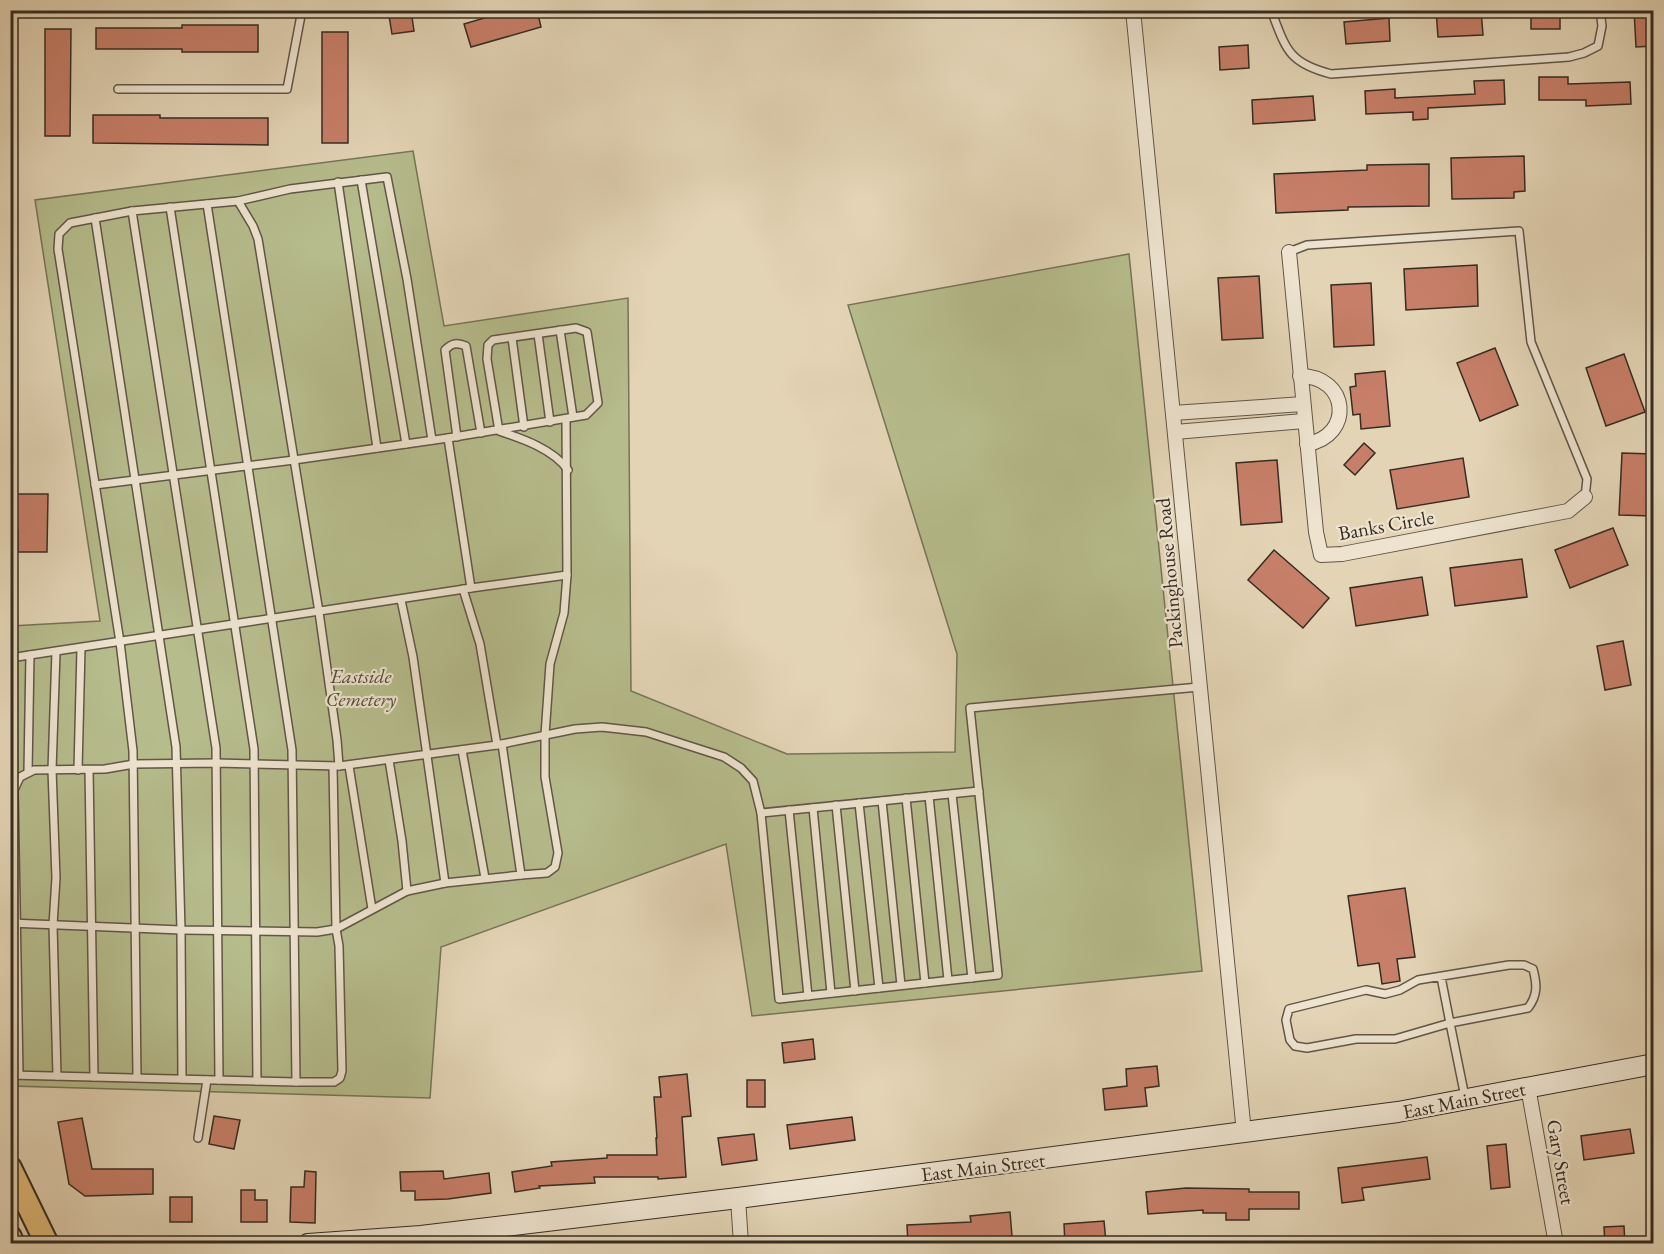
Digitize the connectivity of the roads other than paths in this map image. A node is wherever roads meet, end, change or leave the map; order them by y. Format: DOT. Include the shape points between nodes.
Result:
graph roads {
  1 [pos="302,10"];
  2 [pos="1133,10"];
  3 [pos="1271,10"];
  4 [pos="1600,10"];
  5 [pos="118,88"];
  6 [pos="361,180"];
  7 [pos="338,182"];
  8 [pos="238,201"];
  9 [pos="207,204"];
  10 [pos="170,207"];
  11 [pos="132,211"];
  12 [pos="95,218"];
  13 [pos="1288,252"];
  14 [pos="560,330"];
  15 [pos="538,334"];
  16 [pos="512,338"];
  17 [pos="1300,376"];
  18 [pos="1303,404"];
  19 [pos="1173,413"];
  20 [pos="569,418"];
  21 [pos="1304,421"];
  22 [pos="550,422"];
  23 [pos="524,427"];
  24 [pos="499,431"];
  25 [pos="1175,432"];
  26 [pos="481,433"];
  27 [pos="457,437"];
  28 [pos="448,438"];
  29 [pos="432,440"];
  30 [pos="406,444"];
  31 [pos="1307,444"];
  32 [pos="377,448"];
  33 [pos="294,460"];
  34 [pos="248,465"];
  35 [pos="210,469"];
  36 [pos="568,470"];
  37 [pos="173,474"];
  38 [pos="136,479"];
  39 [pos="95,485"];
  40 [pos="1584,497"];
  41 [pos="567,575"];
  42 [pos="467,589"];
  43 [pos="401,600"];
  44 [pos="319,612"];
  45 [pos="272,620"];
  46 [pos="235,625"];
  47 [pos="198,630"];
  48 [pos="159,636"];
  49 [pos="120,642"];
  50 [pos="81,648"];
  51 [pos="56,652"];
  52 [pos="30,655"];
  53 [pos="10,658"];
  54 [pos="1199,687"];
  55 [pos="545,735"];
  56 [pos="500,745"];
  57 [pos="462,750"];
  58 [pos="427,755"];
  59 [pos="389,760"];
  60 [pos="178,763"];
  61 [pos="216,763"];
  62 [pos="254,763"];
  63 [pos="134,764"];
  64 [pos="293,765"];
  65 [pos="336,766"];
  66 [pos="348,766"];
  67 [pos="52,770"];
  68 [pos="78,770"];
  69 [pos="89,770"];
  70 [pos="28,772"];
  71 [pos="979,791"];
  72 [pos="952,794"];
  73 [pos="929,796"];
  74 [pos="906,798"];
  75 [pos="882,801"];
  76 [pos="859,803"];
  77 [pos="836,806"];
  78 [pos="813,808"];
  79 [pos="789,810"];
  80 [pos="761,813"];
  81 [pos="521,875"];
  82 [pos="485,878"];
  83 [pos="445,883"];
  84 [pos="407,891"];
  85 [pos="372,909"];
  86 [pos="13,923"];
  87 [pos="53,925"];
  88 [pos="92,927"];
  89 [pos="135,928"];
  90 [pos="336,928"];
  91 [pos="181,930"];
  92 [pos="218,930"];
  93 [pos="257,932"];
  94 [pos="294,932"];
  95 [pos="1441,977"];
  96 [pos="972,978"];
  97 [pos="948,980"];
  98 [pos="925,983"];
  99 [pos="901,985"];
  100 [pos="879,988"];
  101 [pos="855,991"];
  102 [pos="831,993"];
  103 [pos="808,996"];
  104 [pos="1450,1023"];
  105 [pos="1653,1064"];
  106 [pos="15,1075"];
  107 [pos="57,1076"];
  108 [pos="94,1077"];
  109 [pos="137,1077"];
  110 [pos="182,1079"];
  111 [pos="207,1080"];
  112 [pos="219,1080"];
  113 [pos="257,1081"];
  114 [pos="296,1082"];
  115 [pos="1528,1087"];
  116 [pos="1465,1099"];
  117 [pos="1244,1133"];
  118 [pos="198,1138"];
  119 [pos="10,1168"];
  120 [pos="738,1198"];
  121 [pos="10,1238"];
  122 [pos="421,1240"];
  123 [pos="13,1244"];
  124 [pos="47,1244"];
  125 [pos="308,1244"];
  126 [pos="741,1244"];
  127 [pos="1556,1244"];
  1 -- 5 [label="lane" via="287,89"];
  2 -- 19 [label="street, Packinghouse Road"];
  3 -- 4 [label="lane" via="1292,56 1331,75 1569,57 1598,46"];
  6 -- 7 [label="lane"];
  6 -- 29 [label="lane" via="387,177"];
  6 -- 30 [label="lane"];
  7 -- 8 [label="lane"];
  7 -- 32 [label="lane"];
  8 -- 9 [label="lane"];
  8 -- 33 [label="lane" via="258,239"];
  9 -- 10 [label="lane"];
  9 -- 34 [label="lane"];
  10 -- 11 [label="lane"];
  10 -- 35 [label="lane"];
  11 -- 12 [label="lane"];
  11 -- 37 [label="lane"];
  12 -- 38 [label="lane"];
  12 -- 39 [label="lane" via="70,223 59,234 58,249"];
  13 -- 17 [label="street, Banks Circle"];
  13 -- 40 [label="lane" via="1307,245 1519,231 1531,342 1587,479"];
  14 -- 15 [label="lane"];
  14 -- 20 [label="lane"];
  14 -- 20 [label="lane" via="576,328 587,332 598,403 586,415"];
  15 -- 16 [label="lane"];
  15 -- 22 [label="lane"];
  16 -- 23 [label="lane"];
  16 -- 24 [label="lane" via="493,340 488,345"];
  17 -- 18 [label="street, Banks Circle"];
  17 -- 31 [label="street" via="1328,384 1335,392 1340,412 1326,438"];
  18 -- 19 [label="street"];
  18 -- 21 [label="street, Banks Circle"];
  19 -- 25 [label="street, Packinghouse Road"];
  20 -- 22 [label="lane"];
  20 -- 36 [label="lane"];
  21 -- 25 [label="street"];
  21 -- 31 [label="street, Banks Circle"];
  22 -- 23 [label="lane"];
  23 -- 24 [label="lane"];
  24 -- 26 [label="lane"];
  24 -- 36 [label="lane" via="549,452"];
  25 -- 54 [label="street, Packinghouse Road"];
  26 -- 27 [label="lane"];
  26 -- 27 [label="lane" via="466,346 459,343 445,350"];
  27 -- 28 [label="lane"];
  28 -- 29 [label="lane"];
  28 -- 42 [label="lane"];
  29 -- 30 [label="lane"];
  30 -- 32 [label="lane"];
  31 -- 40 [label="street, Banks Circle" via="1321,555 1568,511"];
  32 -- 33 [label="lane"];
  33 -- 34 [label="lane"];
  33 -- 44 [label="lane"];
  34 -- 35 [label="lane"];
  34 -- 45 [label="lane"];
  35 -- 37 [label="lane"];
  35 -- 46 [label="lane"];
  36 -- 41 [label="lane"];
  37 -- 38 [label="lane"];
  37 -- 47 [label="lane"];
  38 -- 39 [label="lane"];
  38 -- 48 [label="lane"];
  39 -- 49 [label="lane"];
  41 -- 42 [label="lane"];
  41 -- 55 [label="lane" via="564,613 550,664"];
  42 -- 43 [label="lane"];
  42 -- 56 [label="lane"];
  43 -- 44 [label="lane"];
  43 -- 58 [label="lane"];
  44 -- 45 [label="lane"];
  44 -- 65 [label="lane" via="337,740"];
  45 -- 46 [label="lane"];
  45 -- 64 [label="lane"];
  46 -- 47 [label="lane"];
  46 -- 62 [label="lane"];
  47 -- 48 [label="lane"];
  47 -- 61 [label="lane"];
  48 -- 49 [label="lane"];
  48 -- 60 [label="lane"];
  49 -- 50 [label="lane"];
  49 -- 63 [label="lane"];
  50 -- 51 [label="lane"];
  50 -- 68 [label="lane"];
  51 -- 52 [label="lane"];
  51 -- 67 [label="lane"];
  52 -- 53 [label="lane"];
  52 -- 70 [label="lane"];
  54 -- 71 [label="lane" via="970,708"];
  54 -- 117 [label="street, Packinghouse Road"];
  55 -- 56 [label="lane"];
  55 -- 80 [label="lane" via="575,729 624,728 724,757 753,781"];
  55 -- 81 [label="lane" via="545,777 558,853 555,867 547,873"];
  56 -- 57 [label="lane"];
  56 -- 81 [label="lane"];
  57 -- 58 [label="lane"];
  57 -- 82 [label="lane"];
  58 -- 59 [label="lane"];
  58 -- 83 [label="lane"];
  59 -- 66 [label="lane"];
  59 -- 84 [label="lane"];
  60 -- 61 [label="lane"];
  60 -- 63 [label="lane"];
  60 -- 91 [label="lane"];
  61 -- 62 [label="lane"];
  61 -- 92 [label="lane"];
  62 -- 64 [label="lane"];
  62 -- 93 [label="lane"];
  63 -- 69 [label="lane"];
  63 -- 89 [label="lane"];
  64 -- 65 [label="lane"];
  64 -- 94 [label="lane"];
  65 -- 66 [label="lane"];
  65 -- 90 [label="lane"];
  66 -- 85 [label="lane"];
  67 -- 68 [label="lane"];
  67 -- 70 [label="lane"];
  67 -- 87 [label="lane" via="56,878"];
  68 -- 69 [label="lane"];
  69 -- 88 [label="lane"];
  70 -- 86 [label="lane" via="20,777 14,790"];
  71 -- 72 [label="lane"];
  71 -- 96 [label="lane" via="998,975"];
  72 -- 73 [label="lane"];
  72 -- 96 [label="lane"];
  73 -- 74 [label="lane"];
  73 -- 97 [label="lane"];
  74 -- 75 [label="lane"];
  74 -- 98 [label="lane"];
  75 -- 76 [label="lane"];
  75 -- 99 [label="lane"];
  76 -- 77 [label="lane"];
  76 -- 100 [label="lane"];
  77 -- 78 [label="lane"];
  77 -- 101 [label="lane"];
  78 -- 79 [label="lane"];
  78 -- 102 [label="lane"];
  79 -- 80 [label="lane"];
  79 -- 103 [label="lane"];
  80 -- 103 [label="lane" via="779,999"];
  81 -- 82 [label="lane"];
  82 -- 83 [label="lane"];
  83 -- 84 [label="lane"];
  84 -- 85 [label="lane"];
  85 -- 90 [label="lane"];
  86 -- 87 [label="lane"];
  86 -- 106 [label="lane"];
  87 -- 88 [label="lane"];
  87 -- 107 [label="lane"];
  88 -- 89 [label="lane"];
  88 -- 108 [label="lane"];
  89 -- 91 [label="lane"];
  89 -- 109 [label="lane"];
  90 -- 94 [label="lane"];
  90 -- 114 [label="lane" via="342,1071 334,1082"];
  91 -- 92 [label="lane"];
  91 -- 110 [label="lane"];
  92 -- 93 [label="lane"];
  92 -- 112 [label="lane"];
  93 -- 94 [label="lane"];
  93 -- 113 [label="lane"];
  94 -- 114 [label="lane"];
  95 -- 104 [label="lane"];
  95 -- 104 [label="lane" via="1524,965 1533,969 1536,984 1534,1000 1528,1008"];
  95 -- 104 [label="lane" via="1418,980 1385,994 1366,990 1289,1010 1286,1020 1290,1040 1295,1046 1307,1048 1356,1039 1395,1038"];
  96 -- 97 [label="lane"];
  97 -- 98 [label="lane"];
  98 -- 99 [label="lane"];
  99 -- 100 [label="lane"];
  100 -- 101 [label="lane"];
  101 -- 102 [label="lane"];
  102 -- 103 [label="lane"];
  104 -- 116 [label="lane"];
  105 -- 115 [label="main road, East Main Street"];
  106 -- 107 [label="lane"];
  107 -- 108 [label="lane"];
  108 -- 109 [label="lane"];
  109 -- 110 [label="lane"];
  110 -- 111 [label="lane"];
  111 -- 112 [label="lane"];
  111 -- 118 [label="lane"];
  112 -- 113 [label="lane"];
  113 -- 114 [label="lane"];
  115 -- 116 [label="main road, East Main Street"];
  115 -- 127 [label="street, Gary Street"];
  116 -- 117 [label="main road, East Main Street"];
  117 -- 120 [label="main road, East Main Street"];
  119 -- 124 [label="main road"];
  120 -- 122 [label="main road, East Main Street"];
  120 -- 126 [label="street"];
  121 -- 123 [label="main road"];
  122 -- 125 [label="main road, East Main Street"];
}
